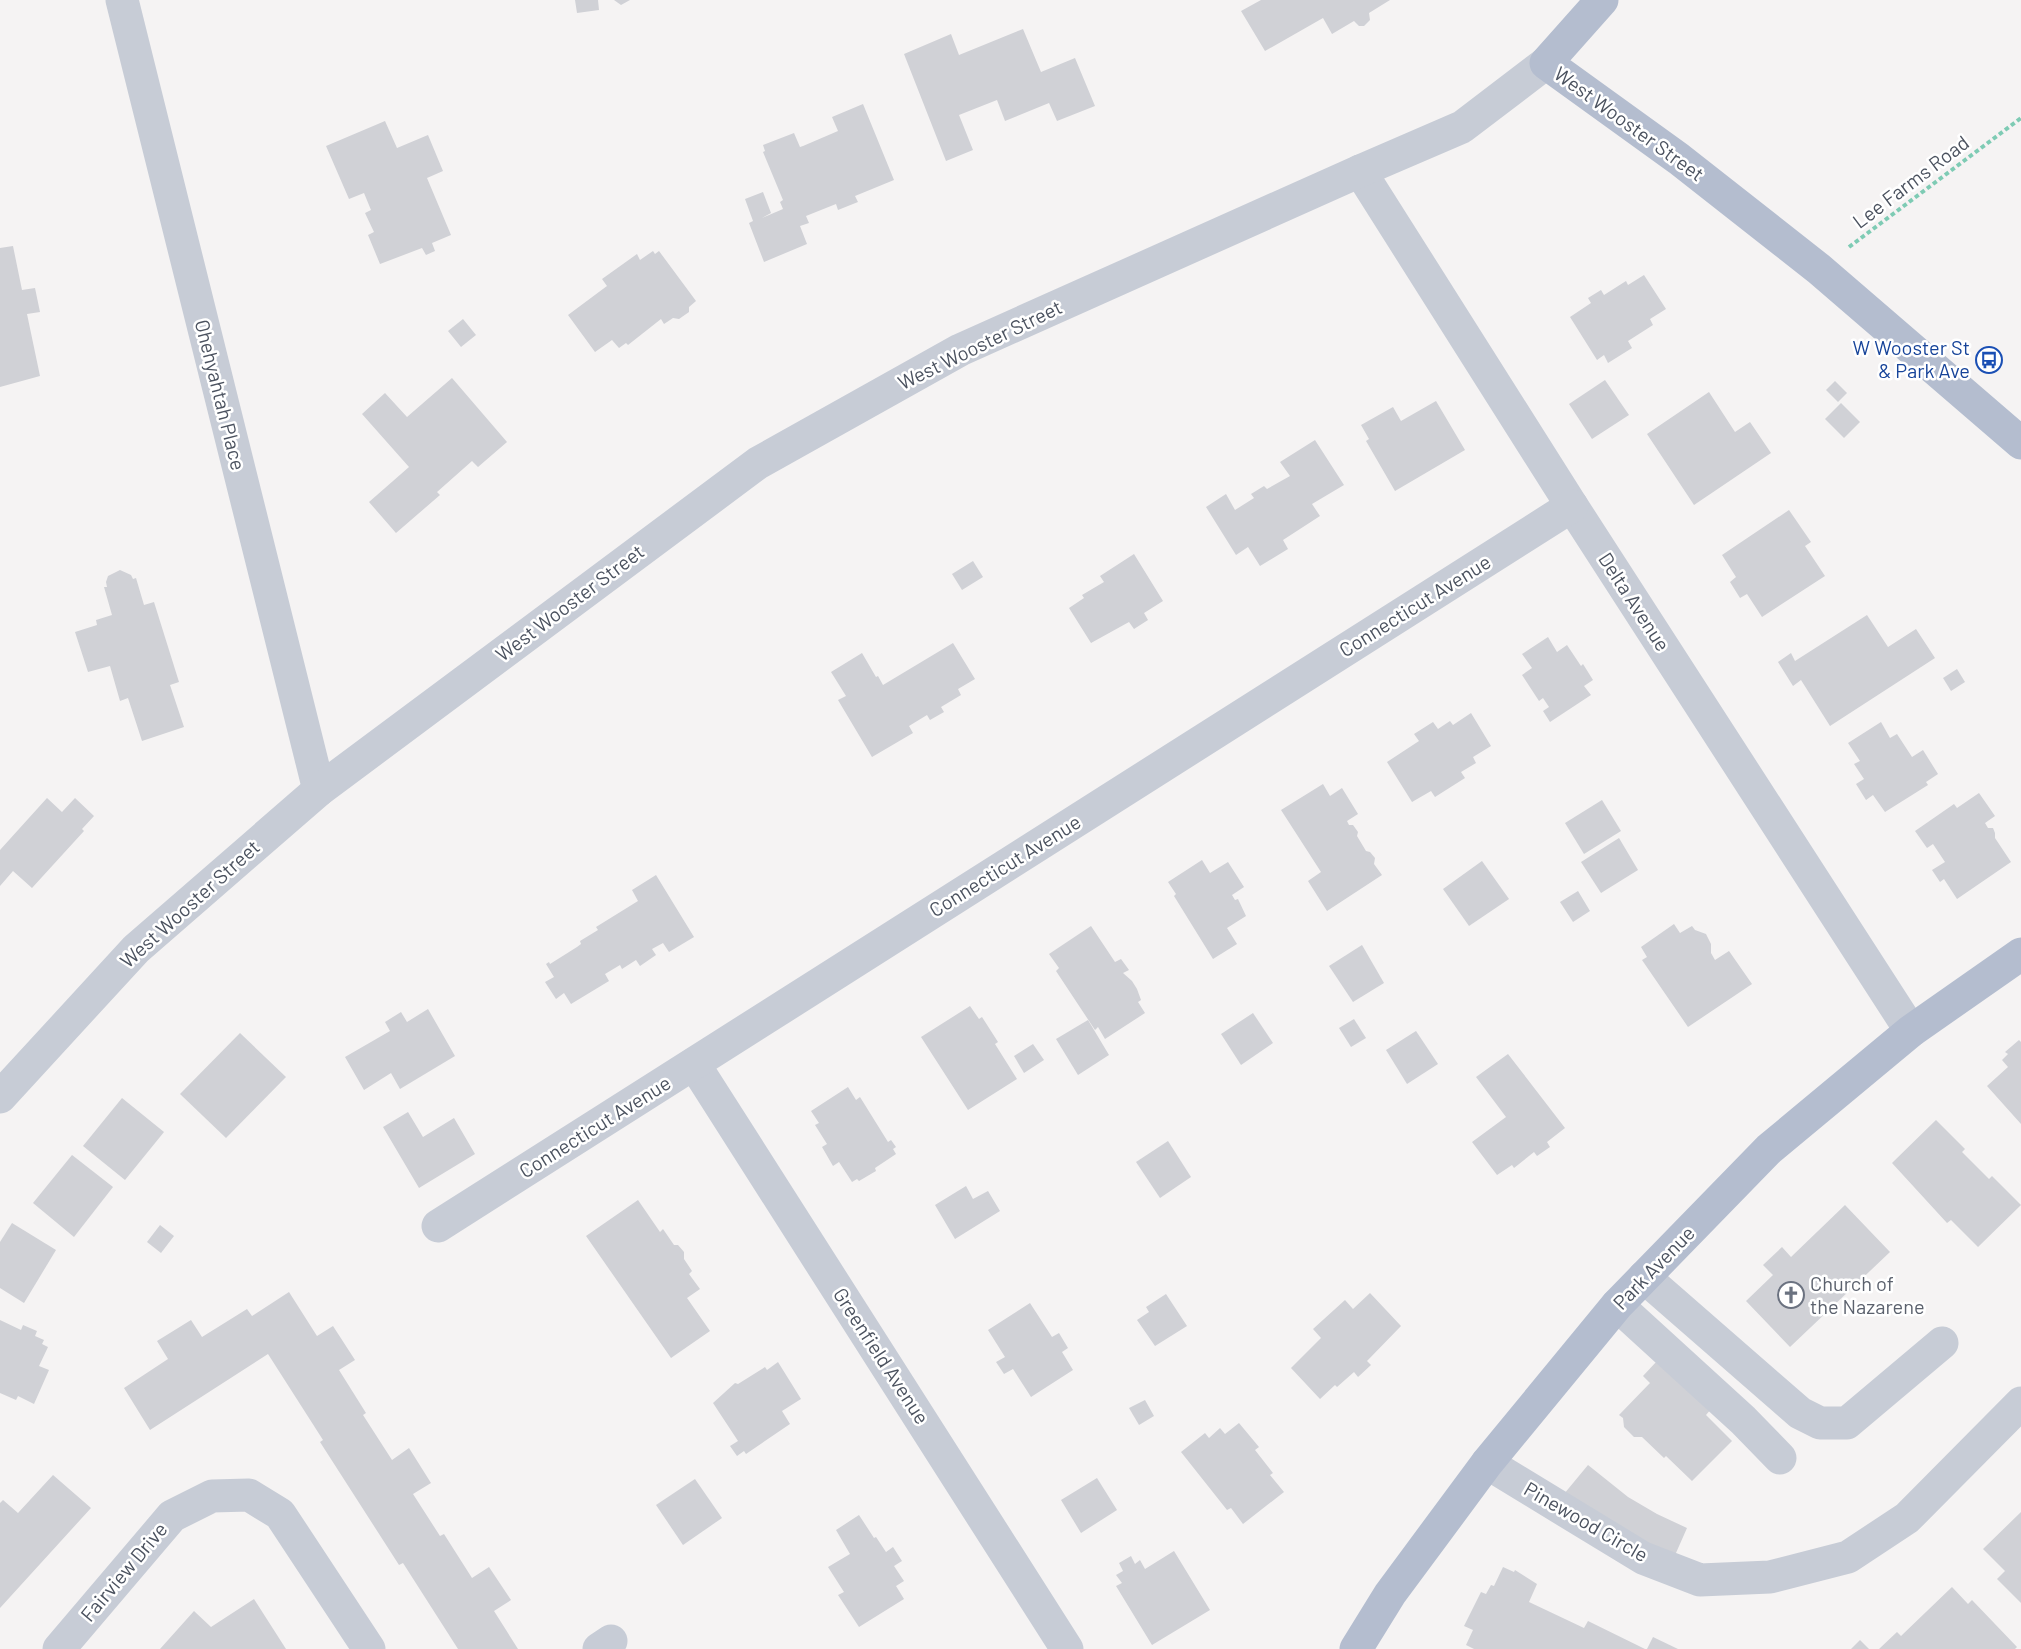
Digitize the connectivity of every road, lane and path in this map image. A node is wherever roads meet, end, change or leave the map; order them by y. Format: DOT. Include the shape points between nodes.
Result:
graph roads {
  1 [pos="122,0"];
  2 [pos="1602,0"];
  3 [pos="1545,63"];
  4 [pos="2021,118"];
  5 [pos="1360,171"];
  6 [pos="1819,269"];
  7 [pos="2021,442"];
  8 [pos="1572,506"];
  9 [pos="318,789"];
  10 [pos="2021,954"];
  11 [pos="1911,1031"];
  12 [pos="694,1064"];
  13 [pos="0,1097"];
  14 [pos="438,1226"];
  15 [pos="1644,1278"];
  16 [pos="1617,1305"];
  17 [pos="1942,1343"];
  18 [pos="2021,1403"];
  19 [pos="1780,1458"];
  20 [pos="1487,1463"];
  21 [pos="58,1649"];
  22 [pos="369,1649"];
  23 [pos="1067,1649"];
  24 [pos="1356,1649"];
  1 -- 9 [label="street, Ohehyahtah Place"];
  2 -- 3 [label="main road"];
  3 -- 5 [label="street, West Wooster Street" via="1462,128"];
  3 -- 6 [label="main road, West Wooster Street" via="1678,159"];
  4 -- 6 [label="path, Lee Farms Road"];
  5 -- 8 [label="street, Delta Avenue"];
  5 -- 9 [label="street, West Wooster Street" via="960,350 758,463"];
  6 -- 7 [label="main road, West Wooster Street"];
  8 -- 11 [label="street, Delta Avenue"];
  8 -- 12 [label="street, Connecticut Avenue"];
  9 -- 13 [label="street, West Wooster Street" via="136,949"];
  10 -- 11 [label="main road, Park Avenue"];
  11 -- 15 [label="main road, Park Avenue" via="1769,1149"];
  12 -- 14 [label="street, Connecticut Avenue"];
  12 -- 23 [label="street, Greenfield Avenue"];
  15 -- 16 [label="main road, Park Avenue"];
  15 -- 17 [label="street" via="1800,1413 1820,1423 1846,1423"];
  16 -- 19 [label="street"];
  16 -- 20 [label="main road, Park Avenue"];
  18 -- 20 [label="street, Pinewood Circle" via="1907,1518 1848,1557 1770,1577 1700,1580 1643,1558"];
  20 -- 24 [label="main road, Park Avenue" via="1390,1594"];
  21 -- 22 [label="street, Fairview Drive" via="172,1516 212,1496 249,1495 280,1514"];
}
